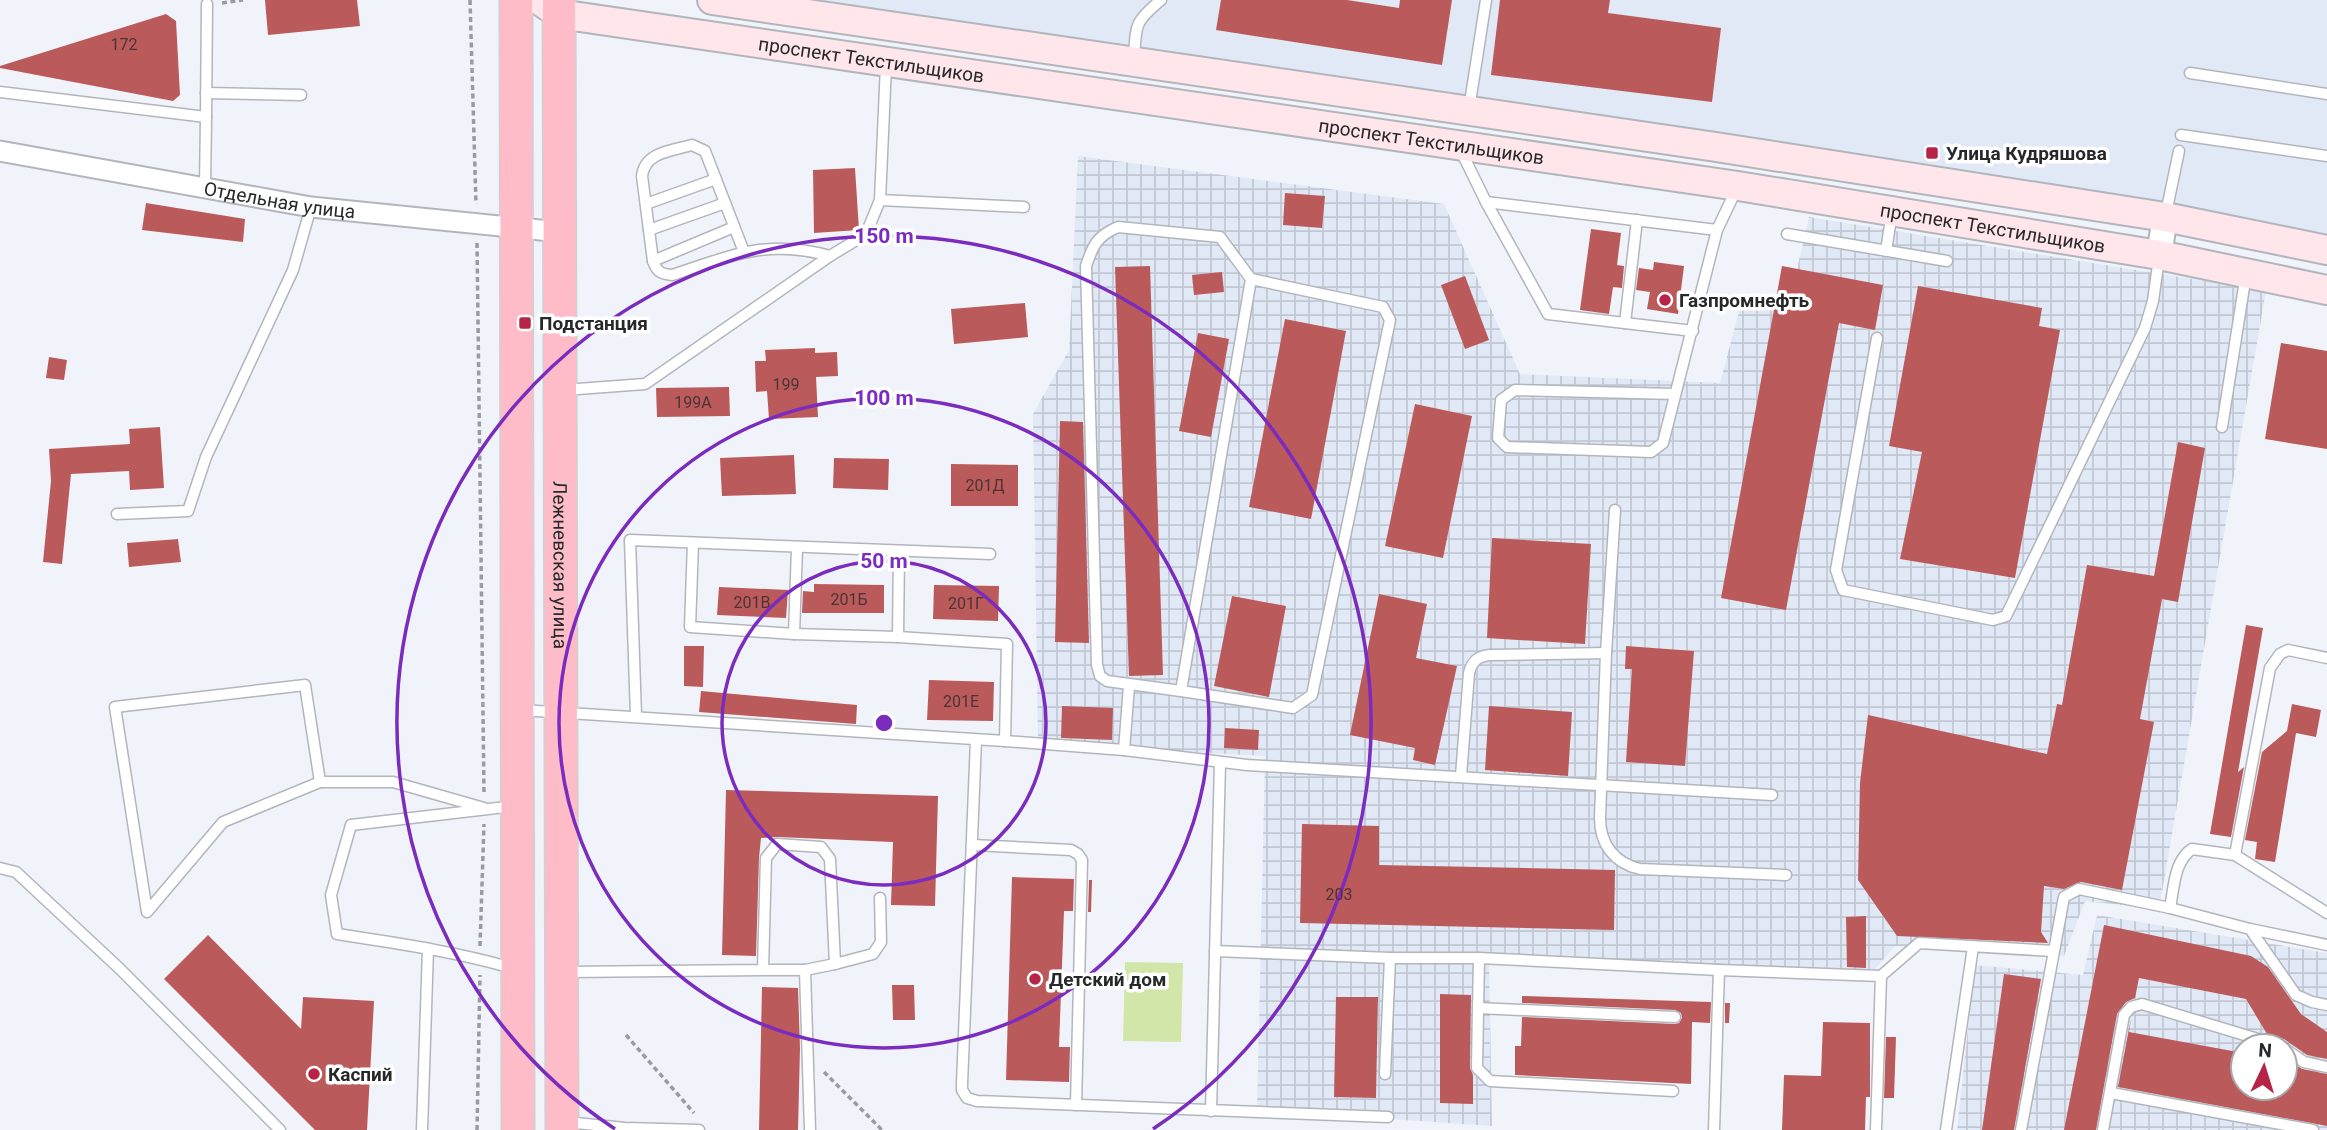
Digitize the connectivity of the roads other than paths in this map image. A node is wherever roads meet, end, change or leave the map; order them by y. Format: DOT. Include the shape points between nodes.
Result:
graph roads {
  1 [pos="516,0"];
  2 [pos="712,0"];
  3 [pos="1161,0"];
  4 [pos="1486,0"];
  5 [pos="207,4"];
  6 [pos="552,5"];
  7 [pos="886,61"];
  8 [pos="1134,62"];
  9 [pos="2190,73"];
  10 [pos="0,92"];
  11 [pos="206,93"];
  12 [pos="2327,94"];
  13 [pos="301,95"];
  14 [pos="1468,113"];
  15 [pos="206,117"];
  16 [pos="2181,135"];
  17 [pos="1458,145"];
  18 [pos="0,151"];
  19 [pos="2179,151"];
  20 [pos="2327,156"];
  21 [pos="716,179"];
  22 [pos="1738,186"];
  23 [pos="205,187"];
  24 [pos="880,200"];
  25 [pos="1486,202"];
  26 [pos="725,203"];
  27 [pos="646,204"];
  28 [pos="311,207"];
  29 [pos="1024,207"];
  30 [pos="1892,211"];
  31 [pos="2165,217"];
  32 [pos="1637,220"];
  33 [pos="734,227"];
  34 [pos="518,230"];
  35 [pos="649,230"];
  36 [pos="1717,230"];
  37 [pos="560,232"];
  38 [pos="1787,234"];
  39 [pos="2327,250"];
  40 [pos="1886,251"];
  41 [pos="744,252"];
  42 [pos="831,256"];
  43 [pos="2159,256"];
  44 [pos="653,261"];
  45 [pos="1947,261"];
  46 [pos="2246,274"];
  47 [pos="1251,279"];
  48 [pos="2327,290"];
  49 [pos="1625,323"];
  50 [pos="1693,331"];
  51 [pos="1877,338"];
  52 [pos="561,391"];
  53 [pos="1675,394"];
  54 [pos="2222,427"];
  55 [pos="1615,510"];
  56 [pos="117,514"];
  57 [pos="693,543"];
  58 [pos="797,548"];
  59 [pos="899,551"];
  60 [pos="990,554"];
  61 [pos="794,634"];
  62 [pos="898,637"];
  63 [pos="1606,653"];
  64 [pos="2327,658"];
  65 [pos="1129,685"];
  66 [pos="1181,691"];
  67 [pos="517,709"];
  68 [pos="560,712"];
  69 [pos="636,716"];
  70 [pos="976,740"];
  71 [pos="1005,741"];
  72 [pos="1124,750"];
  73 [pos="1220,763"];
  74 [pos="1461,776"];
  75 [pos="320,782"];
  76 [pos="1602,785"];
  77 [pos="1772,795"];
  78 [pos="518,806"];
  79 [pos="484,808"];
  80 [pos="973,845"];
  81 [pos="2235,855"];
  82 [pos="0,868"];
  83 [pos="1786,875"];
  84 [pos="880,898"];
  85 [pos="2170,908"];
  86 [pos="2327,914"];
  87 [pos="2250,929"];
  88 [pos="2327,945"];
  89 [pos="1973,947"];
  90 [pos="428,949"];
  91 [pos="1215,951"];
  92 [pos="2053,951"];
  93 [pos="1390,958"];
  94 [pos="1479,958"];
  95 [pos="835,964"];
  96 [pos="518,970"];
  97 [pos="763,970"];
  98 [pos="805,970"];
  99 [pos="1719,970"];
  100 [pos="562,972"];
  101 [pos="1881,975"];
  102 [pos="2327,1005"];
  103 [pos="1478,1008"];
  104 [pos="1675,1017"];
  105 [pos="2234,1032"];
  106 [pos="2299,1058"];
  107 [pos="2327,1067"];
  108 [pos="1385,1074"];
  109 [pos="1673,1091"];
  110 [pos="2111,1093"];
  111 [pos="1076,1105"];
  112 [pos="1210,1111"];
  113 [pos="1388,1117"];
  114 [pos="699,1125"];
  115 [pos="562,1126"];
  116 [pos="608,1128"];
  117 [pos="279,1130"];
  118 [pos="422,1130"];
  119 [pos="519,1130"];
  120 [pos="810,1130"];
  121 [pos="1714,1130"];
  122 [pos="1876,1130"];
  123 [pos="1946,1130"];
  124 [pos="2021,1130"];
  125 [pos="2103,1130"];
  126 [pos="2313,1130"];
  1 -- 34 [label="highway"];
  2 -- 8 [label="main road, проспект Текстильщиков"];
  3 -- 8 [label="lane" via="1136,26"];
  4 -- 14 [label="lane"];
  5 -- 11 [label="lane"];
  6 -- 7 [label="main road, проспект Текстильщиков"];
  6 -- 37 [label="highway, Лежневская улица"];
  7 -- 17 [label="main road, проспект Текстильщиков"];
  7 -- 24 [label="lane"];
  8 -- 14 [label="main road, проспект Текстильщиков"];
  9 -- 12 [label="lane"];
  10 -- 15 [label="lane"];
  11 -- 13 [label="lane"];
  11 -- 15 [label="lane"];
  14 -- 31 [label="main road, проспект Текстильщиков"];
  15 -- 23 [label="lane"];
  16 -- 20 [label="lane"];
  17 -- 22 [label="main road, проспект Текстильщиков"];
  17 -- 25 [label="lane"];
  18 -- 23 [label="street, Отдельная улица"];
  19 -- 31 [label="lane"];
  21 -- 26 [label="lane"];
  21 -- 27 [label="lane"];
  21 -- 27 [label="lane" via="705,151 692,145 652,156 643,166"];
  22 -- 30 [label="main road, проспект Текстильщиков"];
  22 -- 36 [label="lane"];
  23 -- 28 [label="street, Отдельная улица"];
  24 -- 29 [label="lane"];
  24 -- 42 [label="lane" via="866,234"];
  25 -- 32 [label="lane"];
  25 -- 49 [label="lane" via="1548,313"];
  26 -- 33 [label="lane"];
  26 -- 35 [label="lane"];
  27 -- 35 [label="lane"];
  28 -- 34 [label="street, Отдельная улица"];
  28 -- 56 [label="lane" via="293,270 206,457 188,511"];
  30 -- 40 [label="lane"];
  30 -- 43 [label="main road, проспект Текстильщиков"];
  31 -- 39 [label="main road, проспект Текстильщиков"];
  31 -- 43 [label="street"];
  32 -- 36 [label="lane"];
  32 -- 49 [label="lane"];
  33 -- 41 [label="lane"];
  33 -- 44 [label="lane"];
  34 -- 37 [label="street, Отдельная улица"];
  34 -- 67 [label="highway"];
  35 -- 44 [label="lane"];
  36 -- 50 [label="lane"];
  37 -- 52 [label="highway, Лежневская улица"];
  38 -- 40 [label="lane"];
  40 -- 45 [label="lane"];
  41 -- 42 [label="lane" via="774,247"];
  41 -- 44 [label="lane" via="672,275 662,274"];
  42 -- 52 [label="lane" via="645,384"];
  43 -- 46 [label="main road, проспект Текстильщиков"];
  43 -- 51 [label="lane" via="2145,328 2006,616 1993,620 1843,590 1836,570"];
  46 -- 48 [label="main road, проспект Текстильщиков"];
  46 -- 54 [label="lane"];
  47 -- 65 [label="lane" via="1220,237 1118,227 1103,234 1086,266 1097,665 1107,681"];
  47 -- 66 [label="lane"];
  47 -- 66 [label="lane" via="1383,307 1390,320 1312,695 1293,708"];
  49 -- 50 [label="lane"];
  50 -- 53 [label="lane"];
  52 -- 68 [label="highway, Лежневская улица"];
  53 -- 53 [label="lane" via="1515,390 1501,400 1498,438 1507,447 1651,452 1663,443"];
  55 -- 63 [label="lane"];
  57 -- 58 [label="lane"];
  57 -- 61 [label="lane" via="690,627"];
  57 -- 69 [label="lane" via="630,540"];
  58 -- 59 [label="lane"];
  58 -- 61 [label="lane"];
  59 -- 60 [label="lane"];
  59 -- 62 [label="lane"];
  61 -- 62 [label="lane"];
  62 -- 71 [label="lane" via="1007,644"];
  63 -- 74 [label="lane" via="1490,654 1474,662 1469,673"];
  63 -- 76 [label="lane"];
  64 -- 81 [label="lane" via="2288,650 2270,668"];
  65 -- 66 [label="lane"];
  65 -- 72 [label="lane"];
  67 -- 68 [label="lane"];
  67 -- 78 [label="highway"];
  68 -- 69 [label="lane"];
  68 -- 100 [label="highway, Лежневская улица"];
  69 -- 70 [label="lane"];
  70 -- 71 [label="lane"];
  70 -- 80 [label="lane"];
  71 -- 72 [label="lane"];
  72 -- 73 [label="lane"];
  73 -- 74 [label="lane"];
  73 -- 91 [label="lane"];
  74 -- 76 [label="lane"];
  75 -- 75 [label="lane" via="223,822 147,912 115,707 304,685"];
  75 -- 79 [label="lane" via="393,782"];
  76 -- 77 [label="lane"];
  76 -- 83 [label="lane" via="1602,836 1623,863 1640,869"];
  78 -- 79 [label="lane"];
  78 -- 96 [label="highway"];
  79 -- 90 [label="lane" via="351,825 331,895 337,934"];
  80 -- 111 [label="lane" via="1071,850 1082,860"];
  80 -- 111 [label="lane" via="962,1090 972,1100"];
  81 -- 85 [label="lane" via="2192,849 2186,853 2180,860"];
  81 -- 86 [label="lane"];
  82 -- 117 [label="lane" via="16,872"];
  84 -- 95 [label="lane" via="881,942 873,954"];
  85 -- 87 [label="lane"];
  85 -- 92 [label="lane" via="2079,889 2064,897"];
  87 -- 88 [label="lane"];
  87 -- 102 [label="lane" via="2296,995"];
  89 -- 92 [label="lane"];
  89 -- 101 [label="lane" via="1919,943"];
  89 -- 123 [label="lane"];
  90 -- 96 [label="lane"];
  90 -- 118 [label="lane"];
  91 -- 93 [label="lane"];
  91 -- 112 [label="lane"];
  92 -- 124 [label="lane"];
  93 -- 94 [label="lane"];
  93 -- 108 [label="lane"];
  94 -- 99 [label="lane"];
  94 -- 103 [label="lane"];
  95 -- 97 [label="lane" via="831,859 821,847 777,844 766,858"];
  95 -- 98 [label="lane"];
  96 -- 119 [label="highway"];
  97 -- 98 [label="lane"];
  97 -- 100 [label="lane"];
  98 -- 120 [label="lane"];
  99 -- 101 [label="lane"];
  99 -- 121 [label="lane"];
  100 -- 115 [label="highway, Лежневская улица"];
  101 -- 122 [label="lane"];
  103 -- 104 [label="lane"];
  103 -- 109 [label="lane" via="1477,1068 1490,1081"];
  105 -- 110 [label="lane" via="2142,1004 2132,1007 2124,1015"];
  106 -- 107 [label="lane"];
  110 -- 125 [label="lane"];
  110 -- 126 [label="lane"];
  111 -- 112 [label="lane"];
  112 -- 113 [label="lane"];
  114 -- 116 [label="lane"];
  115 -- 116 [label="lane"];
}
